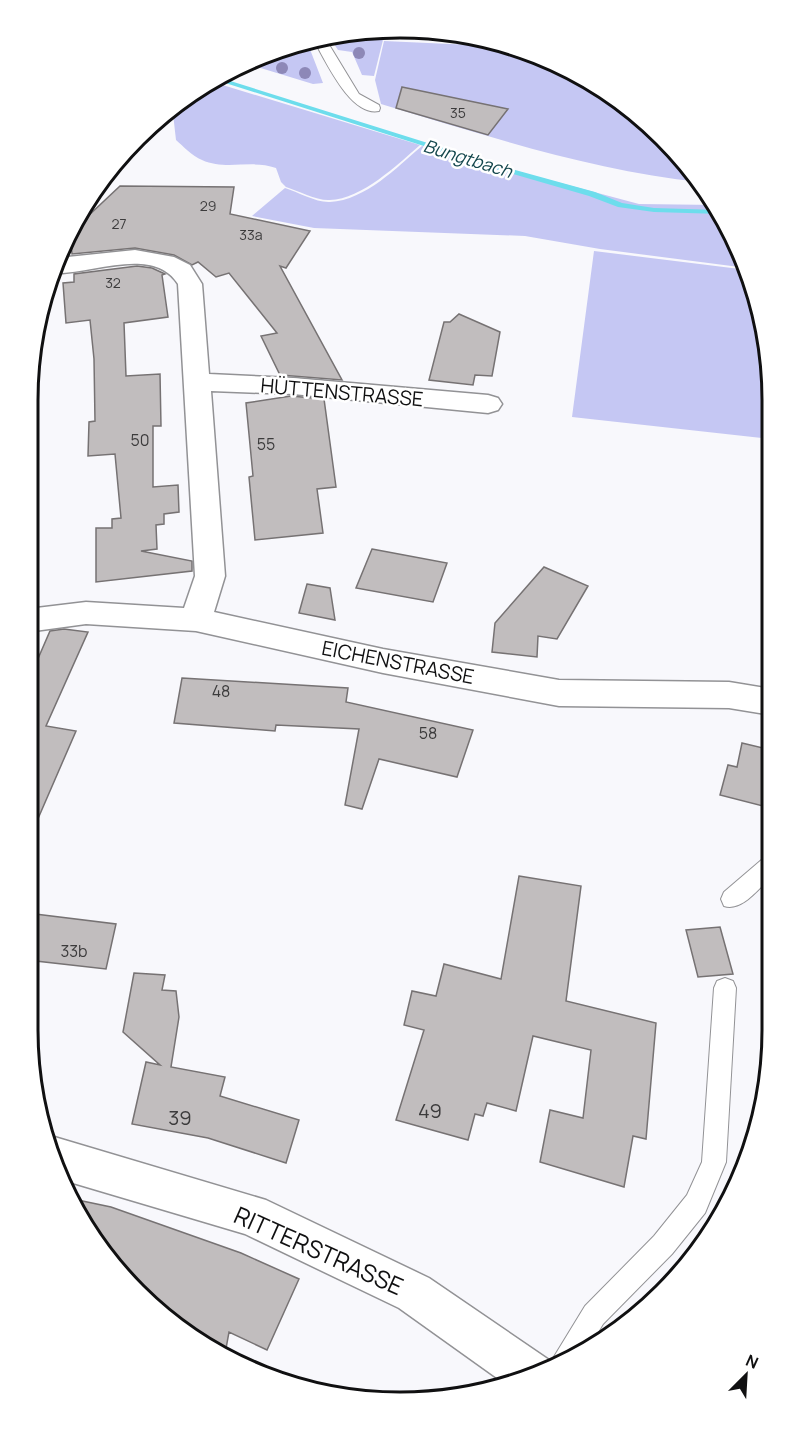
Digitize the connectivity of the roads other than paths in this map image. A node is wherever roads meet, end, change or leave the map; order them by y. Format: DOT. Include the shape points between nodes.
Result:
graph roads {
  1 [pos="323,46"];
  2 [pos="374,108"];
  3 [pos="64,265"];
  4 [pos="197,382"];
  5 [pos="488,404"];
  6 [pos="38,620"];
  7 [pos="196,620"];
  8 [pos="762,700"];
  9 [pos="762,872"];
  10 [pos="732,899"];
  11 [pos="725,988"];
  12 [pos="62,1159"];
  13 [pos="573,1347"];
  14 [pos="524,1370"];
  1 -- 2 [label="lane" via="354,97"];
  3 -- 4 [label="street" via="142,258 181,270 190,285"];
  4 -- 5 [label="street, HÜTTENSTRASSE" via="293,386"];
  4 -- 7 [label="street" via="210,576"];
  6 -- 7 [label="street, EICHENSTRASSE" via="86,613"];
  7 -- 8 [label="street, EICHENSTRASSE" via="383,661 558,693 729,695"];
  9 -- 10 [label="lane"];
  11 -- 13 [label="lane" via="714,1162 696,1204 663,1245 594,1315"];
  12 -- 14 [label="street, RITTERSTRASSE" via="251,1215 414,1293"];
}
